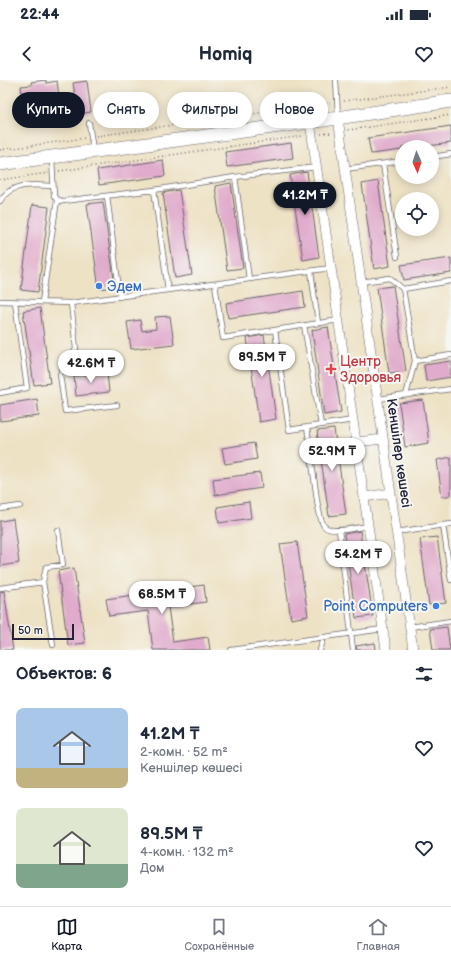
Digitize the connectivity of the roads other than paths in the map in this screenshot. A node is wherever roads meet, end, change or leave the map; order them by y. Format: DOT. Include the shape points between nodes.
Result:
graph roads {
  1 [pos="336,80"];
  2 [pos="451,101"];
  3 [pos="338,118"];
  4 [pos="328,119"];
  5 [pos="89,123"];
  6 [pos="267,128"];
  7 [pos="311,128"];
  8 [pos="93,152"];
  9 [pos="451,154"];
  10 [pos="439,156"];
  11 [pos="52,157"];
  12 [pos="395,162"];
  13 [pos="0,164"];
  14 [pos="383,164"];
  15 [pos="318,167"];
  16 [pos="345,169"];
  17 [pos="235,177"];
  18 [pos="53,186"];
  19 [pos="154,190"];
  20 [pos="107,196"];
  21 [pos="57,200"];
  22 [pos="0,201"];
  23 [pos="397,257"];
  24 [pos="331,268"];
  25 [pos="311,271"];
  26 [pos="249,279"];
  27 [pos="451,281"];
  28 [pos="361,282"];
  29 [pos="216,284"];
  30 [pos="403,289"];
  31 [pos="168,290"];
  32 [pos="120,296"];
  33 [pos="0,301"];
  34 [pos="16,302"];
  35 [pos="42,302"];
  36 [pos="71,303"];
  37 [pos="339,320"];
  38 [pos="318,323"];
  39 [pos="304,325"];
  40 [pos="275,330"];
  41 [pos="451,355"];
  42 [pos="415,361"];
  43 [pos="451,389"];
  44 [pos="0,393"];
  45 [pos="406,395"];
  46 [pos="378,399"];
  47 [pos="117,404"];
  48 [pos="354,420"];
  49 [pos="321,425"];
  50 [pos="307,427"];
  51 [pos="383,439"];
  52 [pos="357,442"];
  53 [pos="391,493"];
  54 [pos="365,497"];
  55 [pos="20,506"];
  56 [pos="0,509"];
  57 [pos="451,524"];
  58 [pos="443,525"];
  59 [pos="369,526"];
  60 [pos="58,530"];
  61 [pos="339,530"];
  62 [pos="396,532"];
  63 [pos="451,580"];
  64 [pos="44,582"];
  65 [pos="0,588"];
  66 [pos="451,621"];
  67 [pos="410,627"];
  68 [pos="383,629"];
  69 [pos="351,634"];
  70 [pos="324,638"];
  71 [pos="53,645"];
  72 [pos="231,650"];
  73 [pos="320,650"];
  74 [pos="353,650"];
  75 [pos="386,650"];
  76 [pos="413,650"];
  1 -- 3 [label="lane"];
  2 -- 3 [label="street"];
  3 -- 4 [label="street"];
  3 -- 16 [label="street, Кеншілер көшесі"];
  5 -- 8 [label="lane"];
  6 -- 8 [label="street"];
  7 -- 15 [label="street"];
  8 -- 11 [label="street"];
  9 -- 10 [label="lane"];
  11 -- 13 [label="street"];
  11 -- 18 [label="lane"];
  12 -- 14 [label="lane"];
  14 -- 16 [label="lane"];
  14 -- 23 [label="lane"];
  15 -- 17 [label="lane"];
  15 -- 24 [label="street"];
  16 -- 28 [label="street, Кеншілер көшесі"];
  17 -- 19 [label="lane"];
  17 -- 26 [label="lane"];
  18 -- 21 [label="lane"];
  18 -- 22 [label="lane" via="12,188"];
  19 -- 20 [label="lane"];
  19 -- 31 [label="lane"];
  20 -- 21 [label="lane"];
  20 -- 32 [label="lane"];
  21 -- 35 [label="lane"];
  24 -- 25 [label="lane"];
  24 -- 37 [label="street"];
  25 -- 26 [label="lane"];
  25 -- 38 [label="lane"];
  26 -- 29 [label="lane"];
  27 -- 30 [label="lane"];
  28 -- 30 [label="lane" via="390,278"];
  28 -- 46 [label="street, Кеншілер көшесі"];
  29 -- 31 [label="lane"];
  29 -- 40 [label="lane" via="223,338"];
  30 -- 42 [label="lane"];
  31 -- 32 [label="lane"];
  32 -- 36 [label="lane"];
  33 -- 34 [label="lane"];
  34 -- 35 [label="lane"];
  34 -- 44 [label="lane" via="28,388"];
  35 -- 36 [label="lane"];
  36 -- 47 [label="lane" via="76,349 60,374 64,411"];
  37 -- 38 [label="lane"];
  37 -- 48 [label="street"];
  38 -- 39 [label="lane"];
  39 -- 40 [label="lane"];
  39 -- 49 [label="lane"];
  40 -- 50 [label="lane" via="289,430"];
  41 -- 42 [label="lane"];
  42 -- 45 [label="lane"];
  43 -- 45 [label="lane"];
  45 -- 46 [label="lane"];
  46 -- 51 [label="street, Кеншілер көшесі"];
  48 -- 49 [label="lane"];
  48 -- 52 [label="street"];
  49 -- 50 [label="lane"];
  50 -- 61 [label="lane" via="321,518 327,529"];
  51 -- 52 [label="street"];
  51 -- 53 [label="street, Кеншілер көшесі"];
  52 -- 54 [label="street"];
  53 -- 54 [label="street"];
  53 -- 62 [label="street, Кеншілер көшесі"];
  54 -- 59 [label="street"];
  55 -- 56 [label="lane"];
  57 -- 58 [label="lane"];
  58 -- 62 [label="lane"];
  58 -- 63 [label="lane"];
  59 -- 61 [label="lane"];
  59 -- 68 [label="street"];
  60 -- 64 [label="lane" via="63,565 46,567"];
  61 -- 69 [label="lane"];
  62 -- 67 [label="street, Кеншілер көшесі"];
  64 -- 65 [label="lane"];
  64 -- 71 [label="lane"];
  66 -- 67 [label="lane"];
  67 -- 76 [label="street, Кеншілер көшесі"];
  68 -- 69 [label="lane"];
  68 -- 75 [label="street"];
  69 -- 70 [label="lane"];
  69 -- 74 [label="lane"];
  70 -- 72 [label="lane"];
  70 -- 73 [label="lane"];
}
